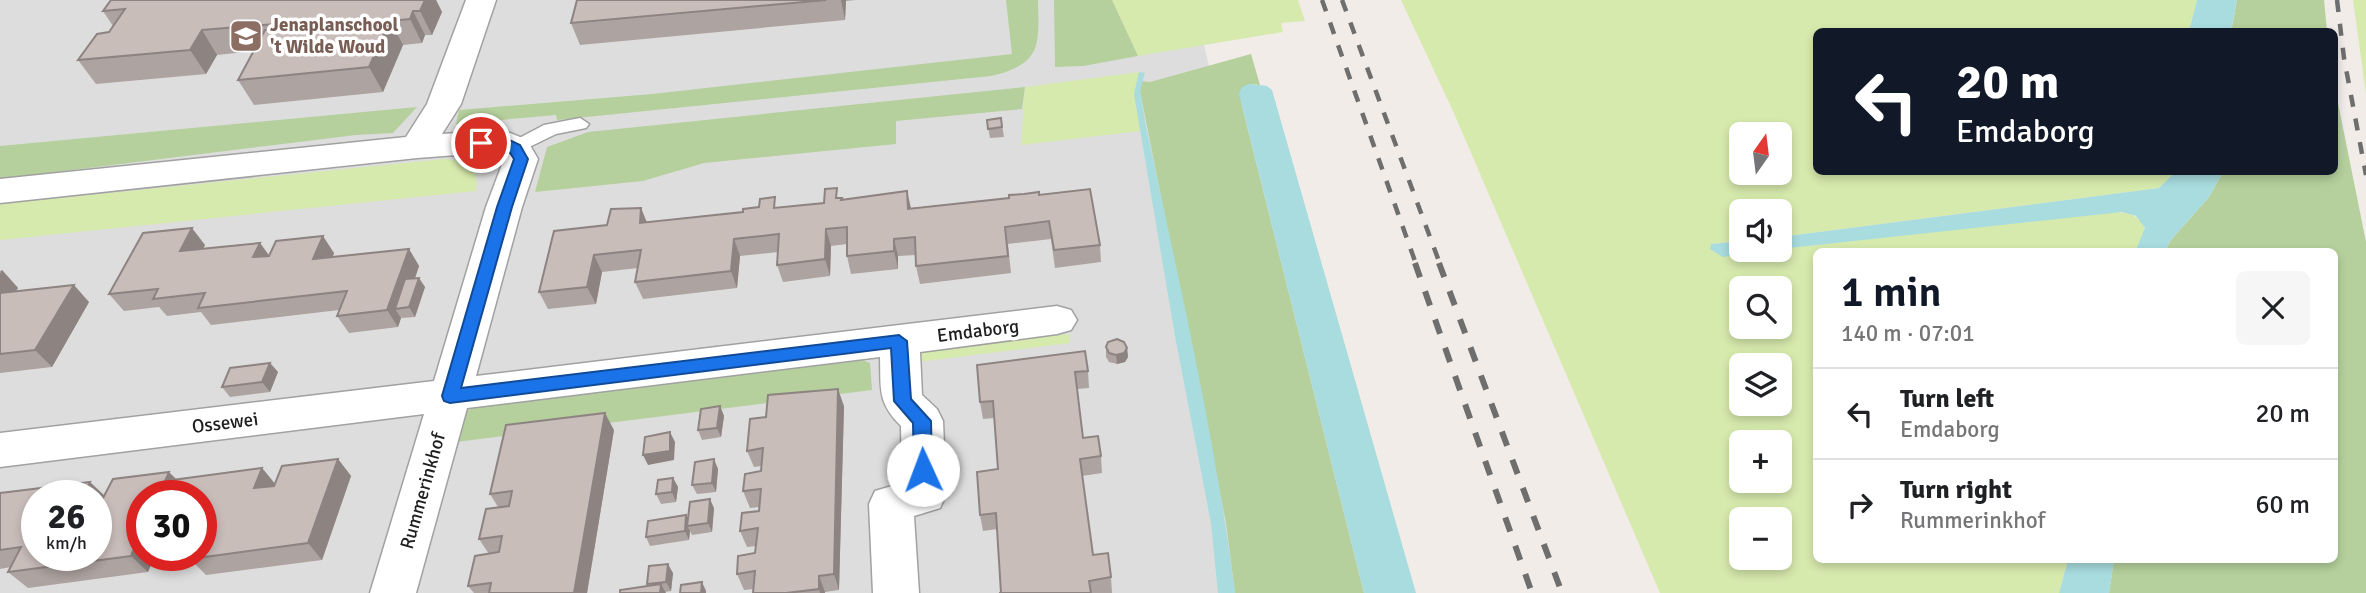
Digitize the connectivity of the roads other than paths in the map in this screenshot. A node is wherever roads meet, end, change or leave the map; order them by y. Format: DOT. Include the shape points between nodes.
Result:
graph roads {
  1 [pos="481,0"];
  2 [pos="580,124"];
  3 [pos="417,147"];
  4 [pos="515,148"];
  5 [pos="0,191"];
  6 [pos="1057,320"];
  7 [pos="899,341"];
  8 [pos="450,396"];
  9 [pos="0,450"];
  10 [pos="393,593"];
  11 [pos="896,593"];
  1 -- 3 [label="street" via="444,104"];
  2 -- 4 [label="lane" via="551,130"];
  3 -- 4 [label="street" via="503,141"];
  3 -- 5 [label="street"];
  4 -- 8 [label="street, Rummerinkhof" via="521,159"];
  6 -- 7 [label="street, Emdaborg"];
  7 -- 8 [label="street, Emdaborg"];
  7 -- 11 [label="street" via="902,401 922,421 924,495 891,505"];
  8 -- 9 [label="street, Ossewei"];
  8 -- 10 [label="street, Rummerinkhof"];
}
